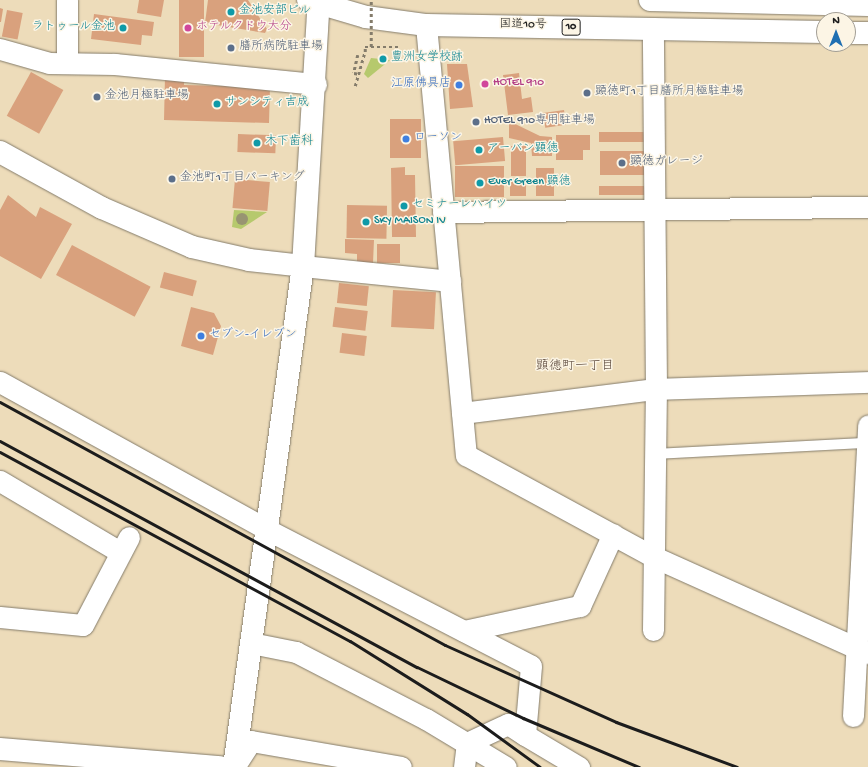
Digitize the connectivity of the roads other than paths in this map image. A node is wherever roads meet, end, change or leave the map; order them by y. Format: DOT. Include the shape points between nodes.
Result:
graph roads {
  1 [pos="67,0"];
  2 [pos="650,0"];
  3 [pos="315,2"];
  4 [pos="868,5"];
  5 [pos="426,24"];
  6 [pos="653,28"];
  7 [pos="816,32"];
  8 [pos="856,33"];
  9 [pos="868,33"];
  10 [pos="0,49"];
  11 [pos="67,63"];
  12 [pos="316,84"];
  13 [pos="0,152"];
  14 [pos="655,207"];
  15 [pos="868,207"];
  16 [pos="443,212"];
  17 [pos="303,266"];
  18 [pos="450,281"];
  19 [pos="0,382"];
  20 [pos="868,382"];
  21 [pos="656,389"];
  22 [pos="462,413"];
  23 [pos="868,437"];
  24 [pos="655,454"];
  25 [pos="0,481"];
  26 [pos="866,526"];
  27 [pos="266,530"];
  28 [pos="613,534"];
  29 [pos="654,557"];
  30 [pos="0,617"];
  31 [pos="653,630"];
  32 [pos="464,631"];
  33 [pos="251,643"];
  34 [pos="862,652"];
  35 [pos="853,716"];
  36 [pos="525,735"];
  37 [pos="466,743"];
  38 [pos="0,749"];
  39 [pos="220,767"];
  40 [pos="234,767"];
  41 [pos="401,767"];
  42 [pos="464,767"];
  43 [pos="506,767"];
  44 [pos="580,767"];
  1 -- 11 [label="street"];
  2 -- 4 [label="main road"];
  3 -- 5 [label="main road, 国道10号 / 10"];
  3 -- 12 [label="main road"];
  5 -- 6 [label="main road, 国道10号 / 10"];
  5 -- 16 [label="street"];
  6 -- 7 [label="main road, 国道10号 / 10"];
  6 -- 14 [label="street"];
  8 -- 9 [label="main road"];
  10 -- 11 [label="street" via="49,63"];
  11 -- 12 [label="street" via="115,64"];
  12 -- 17 [label="main road"];
  13 -- 17 [label="main road" via="102,208 192,247 249,260"];
  14 -- 15 [label="street"];
  14 -- 16 [label="street"];
  14 -- 21 [label="street"];
  16 -- 18 [label="street"];
  17 -- 18 [label="street"];
  17 -- 27 [label="main road"];
  18 -- 22 [label="street"];
  19 -- 27 [label="street"];
  20 -- 21 [label="street"];
  21 -- 22 [label="street"];
  21 -- 24 [label="street"];
  22 -- 28 [label="street" via="466,455"];
  23 -- 24 [label="lane"];
  23 -- 26 [label="street"];
  24 -- 29 [label="street"];
  25 -- 30 [label="street" via="125,544 83,625"];
  26 -- 34 [label="street"];
  27 -- 32 [label="street"];
  27 -- 33 [label="main road"];
  28 -- 29 [label="street"];
  28 -- 32 [label="street" via="580,606"];
  29 -- 31 [label="street"];
  29 -- 34 [label="street"];
  32 -- 36 [label="street" via="531,666"];
  33 -- 37 [label="street" via="296,652"];
  33 -- 40 [label="main road"];
  34 -- 35 [label="street"];
  36 -- 37 [label="street" via="508,724"];
  36 -- 44 [label="street"];
  37 -- 42 [label="street"];
  37 -- 43 [label="street"];
  38 -- 39 [label="main road"];
  40 -- 41 [label="street" via="251,740"];
}
